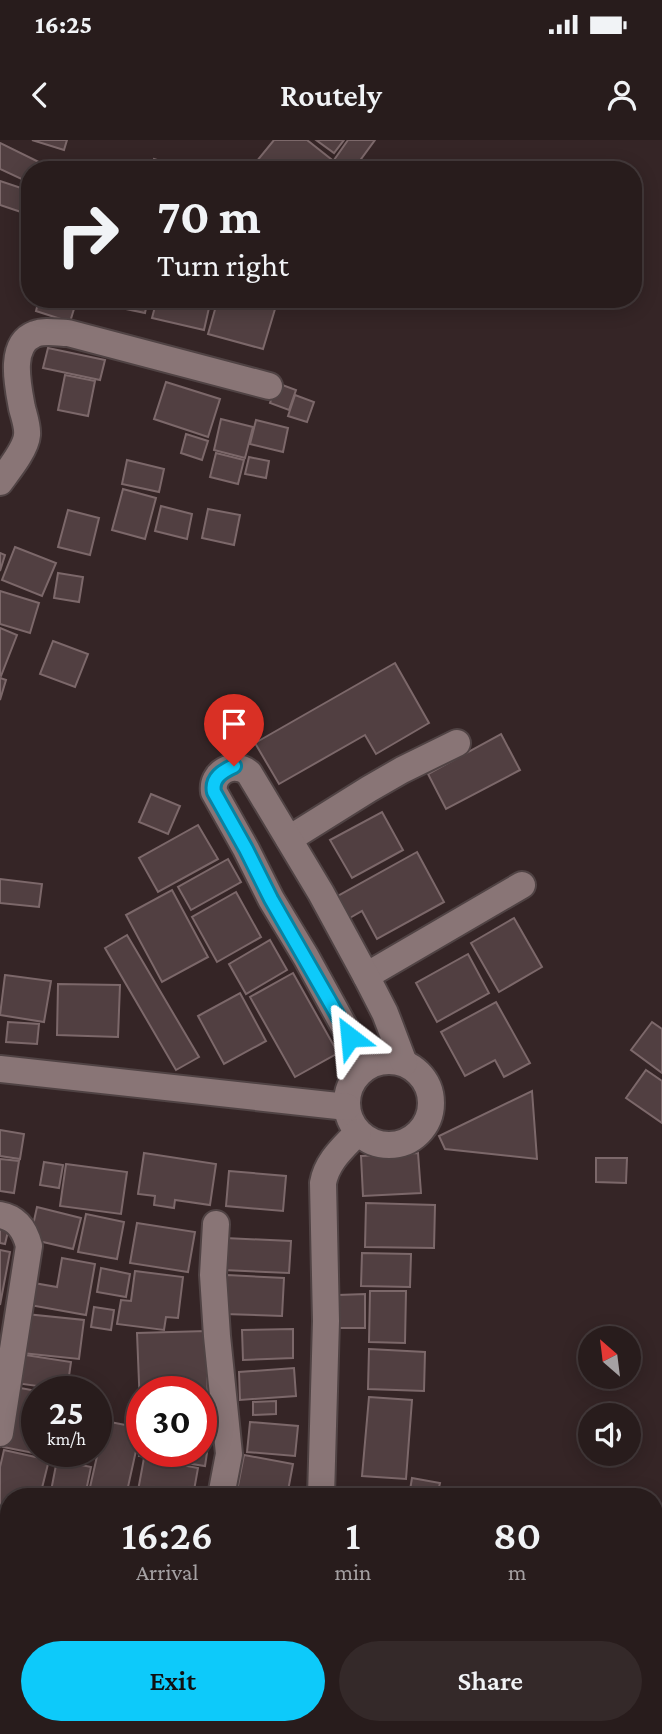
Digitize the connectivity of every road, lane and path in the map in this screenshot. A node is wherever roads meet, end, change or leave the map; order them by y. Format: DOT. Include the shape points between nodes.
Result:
graph roads {
  1 [pos="269,386"];
  2 [pos="0,482"];
  3 [pos="457,743"];
  4 [pos="289,839"];
  5 [pos="522,885"];
  6 [pos="366,976"];
  7 [pos="404,1063"];
  8 [pos="365,1068"];
  9 [pos="0,1069"];
  10 [pos="346,1107"];
  11 [pos="358,1132"];
  12 [pos="0,1215"];
  13 [pos="216,1224"];
  14 [pos="0,1433"];
  15 [pos="223,1488"];
  16 [pos="321,1488"];
  1 -- 2 [label="street" via="68,333 38,332 19,352 17,372 27,435"];
  3 -- 4 [label="street" via="369,789"];
  4 -- 6 [label="street"];
  4 -- 8 [label="street" via="242,767 220,773 214,792"];
  5 -- 6 [label="street"];
  6 -- 7 [label="street"];
  7 -- 8 [label="street" via="388,1060"];
  7 -- 11 [label="street" via="416,1070 431,1093 428,1120 420,1132 396,1145 383,1145"];
  8 -- 10 [label="street" via="350,1085"];
  9 -- 10 [label="street"];
  10 -- 11 [label="street"];
  11 -- 16 [label="street" via="333,1159 323,1183 327,1321"];
  12 -- 14 [label="street" via="24,1230 29,1246"];
  13 -- 15 [label="street" via="213,1275 229,1454"];
}
